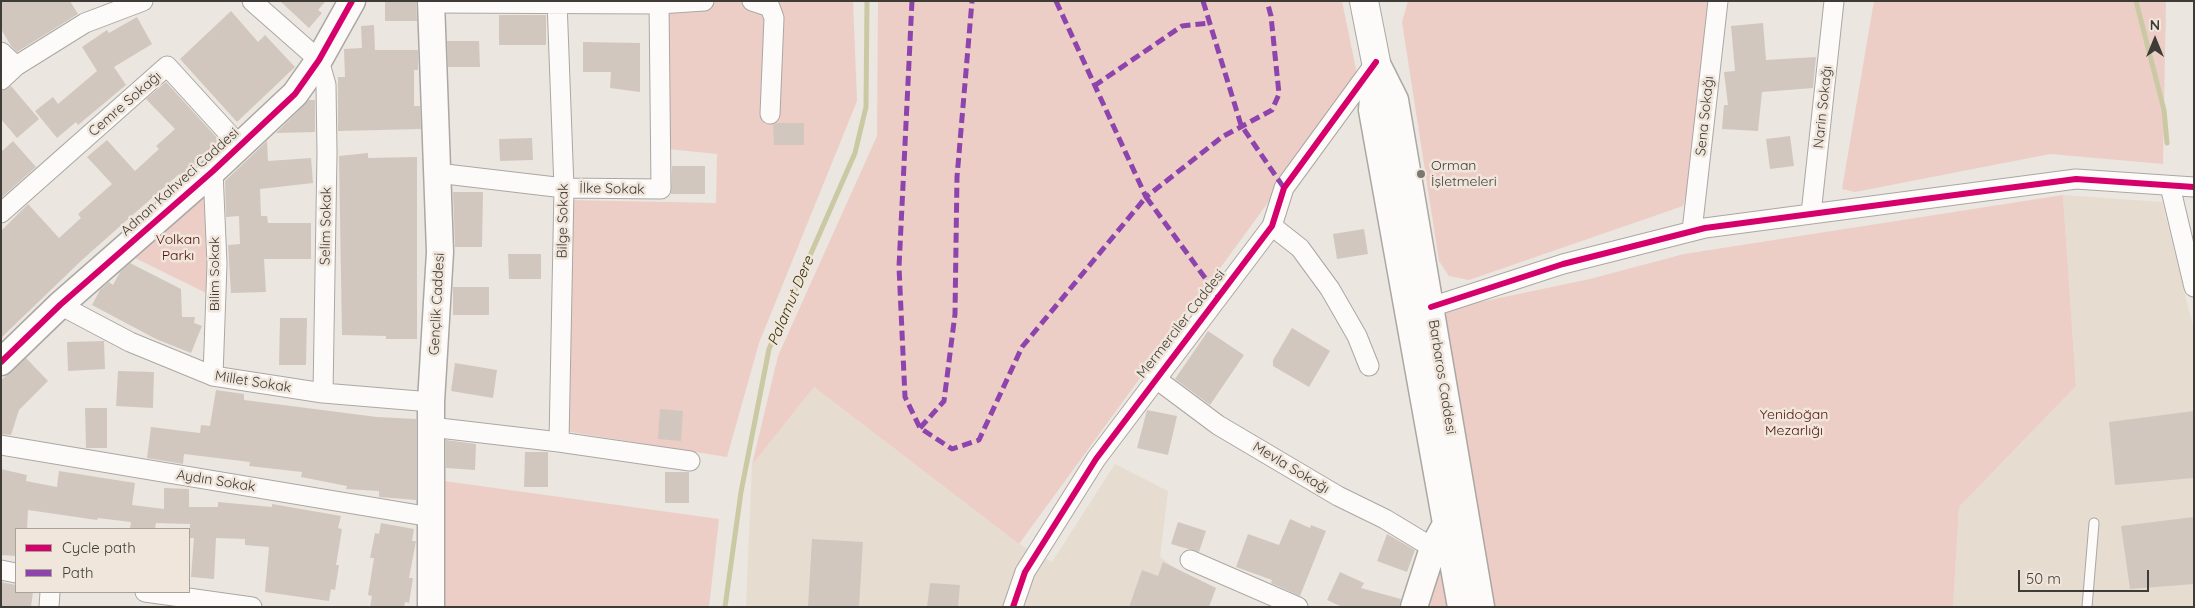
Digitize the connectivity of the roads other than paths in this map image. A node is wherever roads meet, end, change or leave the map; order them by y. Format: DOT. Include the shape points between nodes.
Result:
graph roads {
  1 [pos="97,1"];
  2 [pos="143,1"];
  3 [pos="252,1"];
  4 [pos="352,1"];
  5 [pos="704,1"];
  6 [pos="752,1"];
  7 [pos="1718,1"];
  8 [pos="1834,1"];
  9 [pos="431,2"];
  10 [pos="557,2"];
  11 [pos="659,3"];
  12 [pos="1368,4"];
  13 [pos="110,15"];
  14 [pos="1,52"];
  15 [pos="318,60"];
  16 [pos="1376,62"];
  17 [pos="16,66"];
  18 [pos="1,80"];
  19 [pos="770,114"];
  20 [pos="240,146"];
  21 [pos="212,171"];
  22 [pos="437,173"];
  23 [pos="2170,186"];
  24 [pos="2194,187"];
  25 [pos="564,188"];
  26 [pos="1,213"];
  27 [pos="1811,214"];
  28 [pos="1272,226"];
  29 [pos="1692,231"];
  30 [pos="2194,287"];
  31 [pos="60,306"];
  32 [pos="1419,306"];
  33 [pos="1,362"];
  34 [pos="1369,366"];
  35 [pos="212,376"];
  36 [pos="1155,378"];
  37 [pos="323,393"];
  38 [pos="431,414"];
  39 [pos="559,442"];
  40 [pos="1,445"];
  41 [pos="690,461"];
  42 [pos="431,517"];
  43 [pos="2094,523"];
  44 [pos="1448,532"];
  45 [pos="1190,560"];
  46 [pos="1,570"];
  47 [pos="15,573"];
  48 [pos="50,593"];
  49 [pos="152,593"];
  50 [pos="49,607"];
  51 [pos="252,607"];
  52 [pos="430,607"];
  53 [pos="1013,607"];
  54 [pos="1298,607"];
  55 [pos="1414,607"];
  56 [pos="1461,607"];
  57 [pos="1481,607"];
  58 [pos="2087,607"];
  1 -- 13 [label="street"];
  2 -- 13 [label="street"];
  3 -- 15 [label="street"];
  4 -- 15 [label="main road, Adnan Kahveci Caddesi"];
  5 -- 11 [label="street"];
  6 -- 19 [label="street" via="770,7 774,18"];
  7 -- 29 [label="street, Sena Sokağı"];
  8 -- 27 [label="street, Narin Sokağı"];
  9 -- 10 [label="street"];
  9 -- 22 [label="main road, Gençlik Caddesi"];
  10 -- 11 [label="street"];
  10 -- 25 [label="street, Bilge Sokak"];
  11 -- 25 [label="street, İlke Sokak" via="661,189"];
  12 -- 16 [label="main road, Barbaros Caddesi"];
  13 -- 17 [label="street" via="85,23"];
  14 -- 17 [label="street"];
  15 -- 20 [label="main road, Adnan Kahveci Caddesi" via="295,94"];
  15 -- 37 [label="street, Selim Sokak" via="326,85"];
  16 -- 28 [label="street, Mermerciler Caddesi" via="1284,188"];
  16 -- 32 [label="main road, Barbaros Caddesi" via="1395,100"];
  17 -- 18 [label="street"];
  20 -- 21 [label="main road, Adnan Kahveci Caddesi"];
  20 -- 26 [label="street, Cemre Sokağı" via="168,66"];
  21 -- 31 [label="main road, Adnan Kahveci Caddesi"];
  21 -- 35 [label="street, Bilim Sokak" via="217,264"];
  22 -- 25 [label="street, İlke Sokak"];
  22 -- 38 [label="main road, Gençlik Caddesi" via="440,252"];
  23 -- 24 [label="street"];
  23 -- 27 [label="street" via="2076,179"];
  23 -- 30 [label="street"];
  25 -- 39 [label="street, Bilge Sokak"];
  27 -- 29 [label="street"];
  28 -- 34 [label="street" via="1300,248 1330,289 1357,336"];
  28 -- 36 [label="street, Mermerciler Caddesi"];
  29 -- 32 [label="street"];
  31 -- 33 [label="main road, Adnan Kahveci Caddesi"];
  31 -- 35 [label="street, Millet Sokak" via="130,342"];
  32 -- 44 [label="main road, Barbaros Caddesi"];
  35 -- 37 [label="street, Millet Sokak"];
  36 -- 44 [label="street, Mevla Sokağı" via="1218,425 1338,496 1385,520"];
  36 -- 53 [label="street, Mermerciler Caddesi" via="1096,460 1025,572"];
  37 -- 38 [label="street, Millet Sokak"];
  38 -- 39 [label="street, Millet Sokak"];
  38 -- 42 [label="main road, Gençlik Caddesi"];
  39 -- 41 [label="street, Millet Sokak"];
  40 -- 42 [label="street, Aydın Sokak"];
  42 -- 52 [label="main road, Gençlik Caddesi"];
  43 -- 58 [label="lane"];
  44 -- 55 [label="main road"];
  44 -- 56 [label="main road, Barbaros Caddesi"];
  44 -- 57 [label="main road, Barbaros Caddesi"];
  45 -- 54 [label="street"];
  46 -- 47 [label="street"];
  48 -- 50 [label="street"];
  49 -- 51 [label="street"];
}
